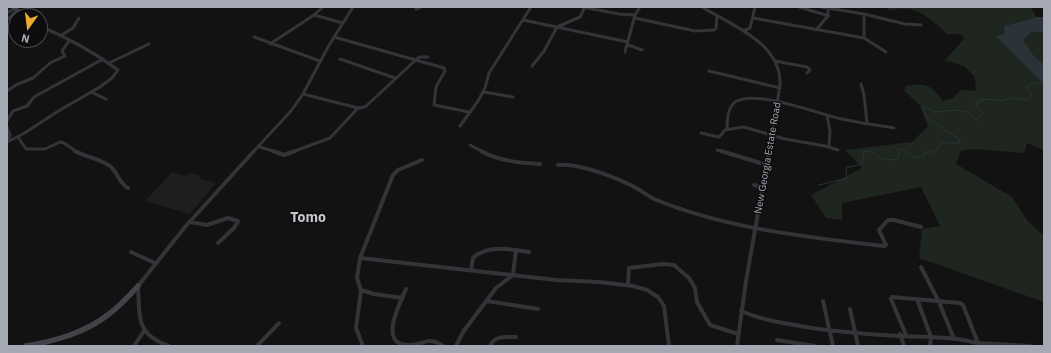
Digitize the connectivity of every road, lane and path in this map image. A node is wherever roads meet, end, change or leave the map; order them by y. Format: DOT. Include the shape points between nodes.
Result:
graph roads {
  1 [pos="323,7"];
  2 [pos="353,7"];
  3 [pos="421,7"];
  4 [pos="531,7"];
  5 [pos="584,7"];
  6 [pos="640,7"];
  7 [pos="702,7"];
  8 [pos="755,7"];
  9 [pos="799,7"];
  10 [pos="821,7"];
  11 [pos="829,8"];
  12 [pos="416,9"];
  13 [pos="864,14"];
  14 [pos="314,15"];
  15 [pos="829,16"];
  16 [pos="635,17"];
  17 [pos="717,17"];
  18 [pos="79,18"];
  19 [pos="753,18"];
  20 [pos="523,20"];
  21 [pos="343,23"];
  22 [pos="921,25"];
  23 [pos="557,27"];
  24 [pos="48,30"];
  25 [pos="816,30"];
  26 [pos="743,31"];
  27 [pos="60,36"];
  28 [pos="254,37"];
  29 [pos="334,37"];
  30 [pos="864,38"];
  31 [pos="69,41"];
  32 [pos="149,44"];
  33 [pos="270,44"];
  34 [pos="628,44"];
  35 [pos="642,50"];
  36 [pos="625,52"];
  37 [pos="886,52"];
  38 [pos="428,56"];
  39 [pos="102,58"];
  40 [pos="340,59"];
  41 [pos="320,61"];
  42 [pos="416,61"];
  43 [pos="775,61"];
  44 [pos="109,63"];
  45 [pos="532,66"];
  46 [pos="710,71"];
  47 [pos="807,73"];
  48 [pos="395,78"];
  49 [pos="861,84"];
  50 [pos="780,88"];
  51 [pos="7,91"];
  52 [pos="91,92"];
  53 [pos="484,92"];
  54 [pos="303,94"];
  55 [pos="513,97"];
  56 [pos="106,99"];
  57 [pos="778,102"];
  58 [pos="358,108"];
  59 [pos="469,112"];
  60 [pos="827,115"];
  61 [pos="7,121"];
  62 [pos="867,123"];
  63 [pos="460,126"];
  64 [pos="7,127"];
  65 [pos="894,128"];
  66 [pos="727,129"];
  67 [pos="701,133"];
  68 [pos="772,135"];
  69 [pos="18,137"];
  70 [pos="7,142"];
  71 [pos="470,144"];
  72 [pos="829,146"];
  73 [pos="260,147"];
  74 [pos="717,150"];
  75 [pos="838,150"];
  76 [pos="422,160"];
  77 [pos="540,164"];
  78 [pos="558,165"];
  79 [pos="766,165"];
  80 [pos="754,185"];
  81 [pos="762,187"];
  82 [pos="128,188"];
  83 [pos="190,222"];
  84 [pos="921,227"];
  85 [pos="756,228"];
  86 [pos="218,243"];
  87 [pos="516,250"];
  88 [pos="131,252"];
  89 [pos="529,252"];
  90 [pos="360,258"];
  91 [pos="154,262"];
  92 [pos="921,267"];
  93 [pos="471,270"];
  94 [pos="513,275"];
  95 [pos="628,285"];
  96 [pos="138,286"];
  97 [pos="406,289"];
  98 [pos="361,290"];
  99 [pos="403,298"];
  100 [pos="917,299"];
  101 [pos="486,301"];
  102 [pos="823,301"];
  103 [pos="939,302"];
  104 [pos="538,308"];
  105 [pos="850,309"];
  106 [pos="741,311"];
  107 [pos="279,323"];
  108 [pos="144,331"];
  109 [pos="830,331"];
  110 [pos="738,334"];
  111 [pos="855,334"];
  112 [pos="900,334"];
  113 [pos="906,335"];
  114 [pos="516,337"];
  115 [pos="931,337"];
  116 [pos="954,339"];
  117 [pos="777,340"];
  118 [pos="978,343"];
  119 [pos="26,346"];
  120 [pos="134,346"];
  121 [pos="169,346"];
  122 [pos="257,346"];
  123 [pos="363,346"];
  124 [pos="443,346"];
  125 [pos="456,346"];
  126 [pos="490,346"];
  127 [pos="669,346"];
  128 [pos="737,346"];
  129 [pos="815,346"];
  130 [pos="833,346"];
  131 [pos="858,346"];
  132 [pos="904,346"];
  133 [pos="930,346"];
  134 [pos="986,346"];
  135 [pos="1030,346"];
  1 -- 14 [label="street"];
  2 -- 21 [label="street"];
  3 -- 12 [label="street"];
  4 -- 20 [label="street"];
  5 -- 16 [label="street"];
  5 -- 23 [label="street" via="579,18"];
  6 -- 16 [label="street"];
  7 -- 17 [label="street, New Georgia Estate Road"];
  8 -- 19 [label="street"];
  9 -- 15 [label="street"];
  10 -- 11 [label="street"];
  11 -- 13 [label="street"];
  11 -- 15 [label="street"];
  13 -- 22 [label="street" via="905,24"];
  13 -- 30 [label="street"];
  14 -- 21 [label="street"];
  14 -- 33 [label="street"];
  15 -- 25 [label="street"];
  16 -- 17 [label="street" via="695,31 714,30"];
  16 -- 34 [label="street"];
  17 -- 26 [label="street, New Georgia Estate Road"];
  18 -- 27 [label="street" via="73,28"];
  19 -- 25 [label="street"];
  19 -- 26 [label="street" via="750,28"];
  20 -- 23 [label="street"];
  20 -- 53 [label="street" via="489,73"];
  21 -- 29 [label="street"];
  23 -- 34 [label="street"];
  23 -- 45 [label="street" via="544,51"];
  24 -- 27 [label="street"];
  25 -- 30 [label="street"];
  26 -- 43 [label="street, New Georgia Estate Road" via="763,46"];
  27 -- 31 [label="street"];
  28 -- 33 [label="street"];
  29 -- 41 [label="street"];
  29 -- 42 [label="street"];
  30 -- 37 [label="street"];
  31 -- 39 [label="street"];
  31 -- 51 [label="street" via="62,51 65,56 50,63 33,78 16,84"];
  32 -- 44 [label="street"];
  33 -- 41 [label="street"];
  34 -- 35 [label="street"];
  34 -- 36 [label="street"];
  38 -- 42 [label="street" via="421,56"];
  39 -- 44 [label="street"];
  39 -- 61 [label="street" via="34,97 27,106 13,111"];
  40 -- 48 [label="street"];
  41 -- 54 [label="street"];
  42 -- 48 [label="street"];
  42 -- 59 [label="street" via="446,69 435,87 434,105"];
  43 -- 47 [label="street" via="807,67 810,70"];
  43 -- 50 [label="street, New Georgia Estate Road" via="780,74"];
  44 -- 52 [label="street" via="118,70 117,74"];
  46 -- 50 [label="street"];
  48 -- 58 [label="street" via="368,105"];
  49 -- 62 [label="street"];
  50 -- 57 [label="street, New Georgia Estate Road"];
  52 -- 56 [label="street"];
  52 -- 69 [label="street"];
  53 -- 55 [label="street"];
  53 -- 59 [label="street"];
  54 -- 58 [label="street"];
  54 -- 73 [label="street"];
  57 -- 60 [label="street"];
  57 -- 66 [label="street" via="753,98 737,101 730,112"];
  57 -- 68 [label="street, New Georgia Estate Road"];
  58 -- 73 [label="street" via="330,138 321,142 284,155"];
  59 -- 63 [label="street"];
  60 -- 62 [label="street"];
  60 -- 72 [label="street"];
  62 -- 65 [label="street"];
  64 -- 70 [label="street" via="10,135"];
  66 -- 67 [label="street" via="719,137"];
  66 -- 68 [label="street" via="744,127"];
  68 -- 72 [label="street"];
  68 -- 79 [label="street, New Georgia Estate Road"];
  69 -- 70 [label="street"];
  69 -- 82 [label="street" via="26,149 45,149 60,142 64,143 80,154 109,165 121,184"];
  71 -- 77 [label="street" via="490,156 519,163"];
  72 -- 75 [label="street"];
  73 -- 83 [label="street"];
  74 -- 79 [label="street"];
  76 -- 90 [label="street" via="398,170 393,175"];
  78 -- 85 [label="street" via="565,164 605,174 638,188 652,198 690,213"];
  79 -- 81 [label="street, New Georgia Estate Road"];
  80 -- 81 [label="street"];
  81 -- 85 [label="street, New Georgia Estate Road"];
  83 -- 86 [label="street" via="204,225 235,218 238,221 234,228"];
  83 -- 91 [label="street"];
  84 -- 85 [label="street" via="896,219 886,222 880,230 886,245 884,246 793,236"];
  85 -- 106 [label="street, New Georgia Estate Road"];
  87 -- 89 [label="street"];
  87 -- 93 [label="street" via="479,253 473,258"];
  87 -- 94 [label="street"];
  88 -- 91 [label="street"];
  90 -- 93 [label="street"];
  90 -- 98 [label="street" via="357,278"];
  91 -- 96 [label="street"];
  92 -- 103 [label="street"];
  93 -- 94 [label="street"];
  94 -- 95 [label="street"];
  94 -- 101 [label="street" via="496,288"];
  95 -- 110 [label="street" via="629,268 674,265 689,278 695,288 697,302 710,325"];
  95 -- 127 [label="street" via="648,290 664,305"];
  96 -- 108 [label="street" via="140,322"];
  96 -- 119 [label="street" via="104,318 93,324 62,338"];
  97 -- 99 [label="street"];
  98 -- 99 [label="street"];
  98 -- 123 [label="street" via="356,328"];
  99 -- 124 [label="street" via="392,329 396,343 410,346 434,340"];
  100 -- 103 [label="street"];
  100 -- 113 [label="street" via="891,299"];
  100 -- 115 [label="street"];
  101 -- 104 [label="street"];
  101 -- 125 [label="street"];
  102 -- 109 [label="street"];
  103 -- 116 [label="street"];
  103 -- 118 [label="street" via="962,304"];
  105 -- 111 [label="street"];
  106 -- 109 [label="street" via="760,319"];
  106 -- 110 [label="street, New Georgia Estate Road"];
  107 -- 122 [label="street"];
  108 -- 120 [label="street"];
  108 -- 121 [label="street" via="150,338"];
  109 -- 111 [label="street"];
  109 -- 130 [label="street"];
  110 -- 128 [label="street, New Georgia Estate Road"];
  111 -- 112 [label="street"];
  111 -- 131 [label="street"];
  112 -- 113 [label="street"];
  112 -- 132 [label="street"];
  113 -- 115 [label="street"];
  114 -- 126 [label="street" via="497,338"];
  115 -- 116 [label="street"];
  115 -- 133 [label="street"];
  116 -- 118 [label="street"];
  117 -- 129 [label="street"];
  118 -- 134 [label="street"];
  118 -- 135 [label="street"];
}
